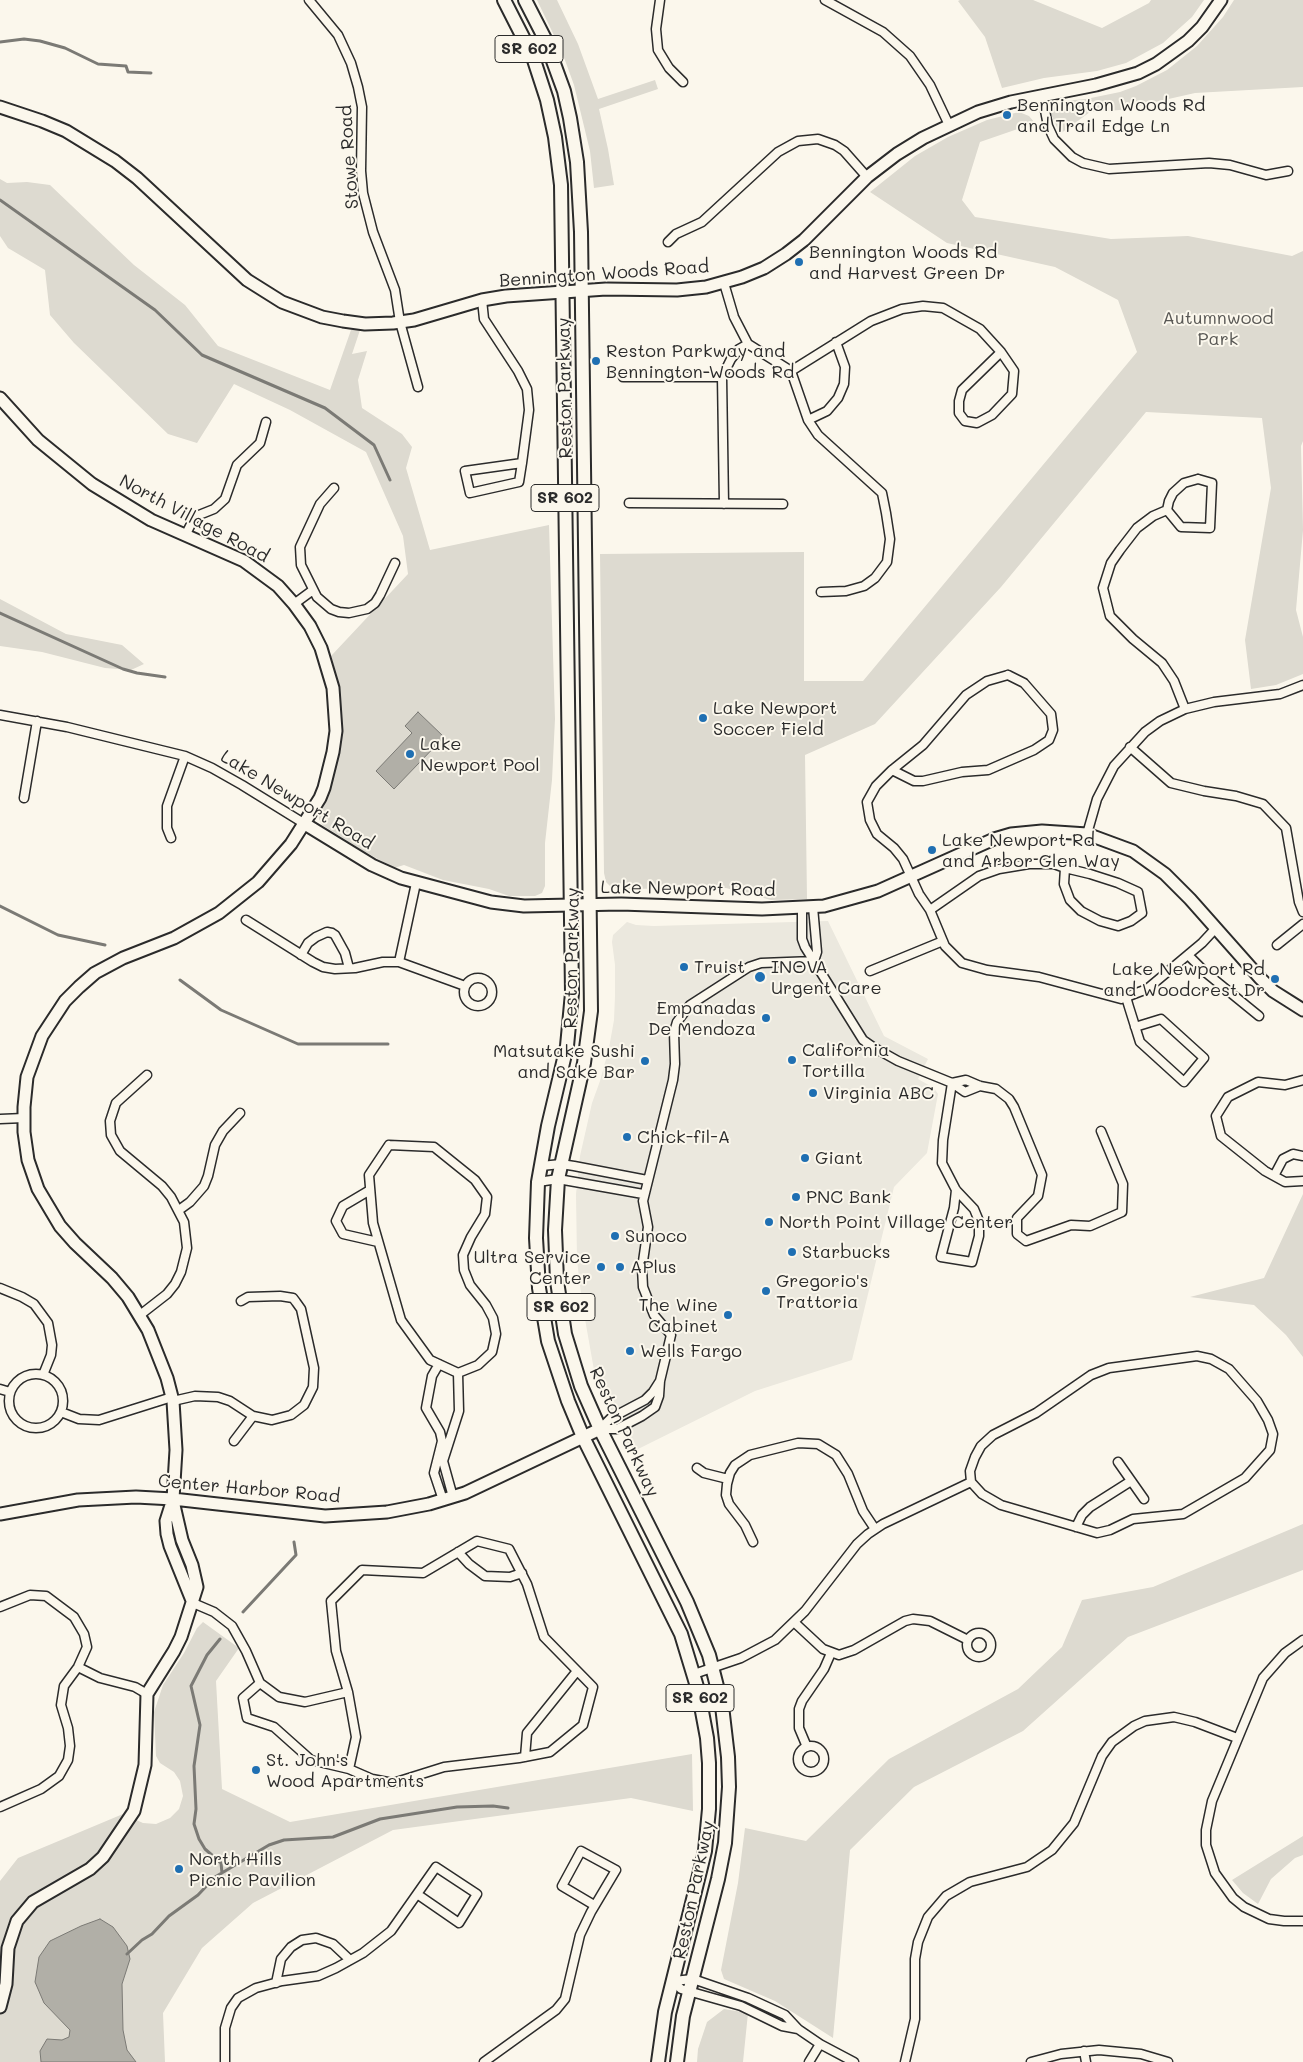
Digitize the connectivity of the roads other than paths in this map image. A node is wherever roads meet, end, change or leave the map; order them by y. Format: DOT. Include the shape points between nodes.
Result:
graph roads {
  1 [pos="309,0"];
  2 [pos="504,0"];
  3 [pos="525,0"];
  4 [pos="660,0"];
  5 [pos="825,0"];
  6 [pos="1221,0"];
  7 [pos="683,82"];
  8 [pos="1042,94"];
  9 [pos="0,107"];
  10 [pos="949,125"];
  11 [pos="1288,172"];
  12 [pos="867,177"];
  13 [pos="668,242"];
  14 [pos="724,283"];
  15 [pos="582,291"];
  16 [pos="563,292"];
  17 [pos="482,300"];
  18 [pos="400,322"];
  19 [pos="836,342"];
  20 [pos="748,344"];
  21 [pos="1001,352"];
  22 [pos="791,371"];
  23 [pos="622,377"];
  24 [pos="722,377"];
  25 [pos="418,387"];
  26 [pos="2,405"];
  27 [pos="808,420"];
  28 [pos="266,422"];
  29 [pos="522,463"];
  30 [pos="334,488"];
  31 [pos="629,503"];
  32 [pos="724,504"];
  33 [pos="783,504"];
  34 [pos="1167,510"];
  35 [pos="185,536"];
  36 [pos="395,563"];
  37 [pos="313,590"];
  38 [pos="821,592"];
  39 [pos="294,604"];
  40 [pos="1303,685"];
  41 [pos="1185,709"];
  42 [pos="0,715"];
  43 [pos="37,721"];
  44 [pos="1130,747"];
  45 [pos="185,756"];
  46 [pos="892,770"];
  47 [pos="24,798"];
  48 [pos="305,824"];
  49 [pos="1088,834"];
  50 [pos="171,838"];
  51 [pos="1065,868"];
  52 [pos="911,876"];
  53 [pos="416,882"];
  54 [pos="590,904"];
  55 [pos="572,905"];
  56 [pos="807,907"];
  57 [pos="930,910"];
  58 [pos="1303,912"];
  59 [pos="246,920"];
  60 [pos="1303,924"];
  61 [pos="1215,929"];
  62 [pos="943,941"];
  63 [pos="1277,945"];
  64 [pos="1188,954"];
  65 [pos="301,955"];
  66 [pos="814,961"];
  67 [pos="399,962"];
  68 [pos="349,968"];
  69 [pos="870,971"];
  70 [pos="465,986"];
  71 [pos="1126,997"];
  72 [pos="1303,1010"];
  73 [pos="1259,1016"];
  74 [pos="1135,1027"];
  75 [pos="147,1075"];
  76 [pos="1303,1080"];
  77 [pos="952,1083"];
  78 [pos="240,1113"];
  79 [pos="24,1118"];
  80 [pos="0,1119"];
  81 [pos="1101,1131"];
  82 [pos="1303,1156"];
  83 [pos="560,1164"];
  84 [pos="541,1166"];
  85 [pos="1274,1176"];
  86 [pos="558,1179"];
  87 [pos="647,1180"];
  88 [pos="1303,1181"];
  89 [pos="538,1182"];
  90 [pos="370,1190"];
  91 [pos="956,1190"];
  92 [pos="643,1194"];
  93 [pos="179,1210"];
  94 [pos="378,1242"];
  95 [pos="0,1288"];
  96 [pos="241,1301"];
  97 [pos="140,1316"];
  98 [pos="439,1364"];
  99 [pos="458,1373"];
  100 [pos="43,1375"];
  101 [pos="660,1380"];
  102 [pos="0,1389"];
  103 [pos="10,1392"];
  104 [pos="172,1399"];
  105 [pos="61,1412"];
  106 [pos="253,1416"];
  107 [pos="600,1429"];
  108 [pos="583,1437"];
  109 [pos="234,1441"];
  110 [pos="1118,1462"];
  111 [pos="696,1468"];
  112 [pos="728,1479"];
  113 [pos="1131,1481"];
  114 [pos="971,1482"];
  115 [pos="448,1498"];
  116 [pos="173,1499"];
  117 [pos="1144,1499"];
  118 [pos="0,1514"];
  119 [pos="1076,1527"];
  120 [pos="876,1528"];
  121 [pos="753,1542"];
  122 [pos="458,1552"];
  123 [pos="522,1573"];
  124 [pos="193,1603"];
  125 [pos="0,1607"];
  126 [pos="795,1623"];
  127 [pos="968,1640"];
  128 [pos="1303,1640"];
  129 [pos="831,1653"];
  130 [pos="78,1667"];
  131 [pos="712,1668"];
  132 [pos="577,1671"];
  133 [pos="694,1674"];
  134 [pos="260,1683"];
  135 [pos="348,1692"];
  136 [pos="147,1694"];
  137 [pos="1237,1738"];
  138 [pos="807,1747"];
  139 [pos="525,1756"];
  140 [pos="349,1769"];
  141 [pos="0,1807"];
  142 [pos="417,1894"];
  143 [pos="594,1905"];
  144 [pos="1303,1921"];
  145 [pos="350,1960"];
  146 [pos="673,1981"];
  147 [pos="276,1983"];
  148 [pos="691,1985"];
  149 [pos="0,2007"];
  150 [pos="798,2029"];
  151 [pos="820,2044"];
  152 [pos="1084,2051"];
  153 [pos="225,2062"];
  154 [pos="484,2062"];
  155 [pos="658,2062"];
  156 [pos="677,2062"];
  157 [pos="809,2062"];
  158 [pos="854,2062"];
  159 [pos="905,2062"];
  160 [pos="1031,2062"];
  161 [pos="1086,2062"];
  162 [pos="1168,2062"];
  1 -- 18 [label="street, Stowe Road" via="338,35 351,63 362,107 363,193 373,232 395,290"];
  2 -- 16 [label="main road, Reston Parkway / SR 602" via="533,57 555,137 561,185"];
  3 -- 15 [label="main road, Reston Parkway / SR 602" via="545,39 570,118 579,189"];
  4 -- 7 [label="street" via="656,29 658,50"];
  5 -- 10 [label="street" via="883,32 910,56 930,85"];
  6 -- 8 [label="street, Bennington Woods Road" via="1188,41 1156,64 1121,79"];
  8 -- 10 [label="street, Bennington Woods Road" via="978,112"];
  8 -- 11 [label="street" via="1054,139 1083,163 1109,169 1209,163 1266,175"];
  9 -- 18 [label="street, Bennington Woods Road" via="66,131 115,161 247,280 282,302 315,315 343,321 365,324"];
  10 -- 12 [label="street, Bennington Woods Road" via="897,154"];
  12 -- 13 [label="street" via="844,151 834,145 818,139 798,141 778,152 702,222 676,234"];
  12 -- 14 [label="street, Bennington Woods Road" via="786,254 764,268"];
  14 -- 15 [label="street, Bennington Woods Road" via="677,290"];
  14 -- 20 [label="street" via="734,318"];
  15 -- 16 [label="street, Bennington Woods Road"];
  15 -- 54 [label="main road, Reston Parkway / SR 602"];
  16 -- 17 [label="street, Bennington Woods Road"];
  16 -- 55 [label="main road, Reston Parkway / SR 602"];
  17 -- 18 [label="street, Bennington Woods Road"];
  17 -- 29 [label="street" via="484,319 527,389 529,410"];
  18 -- 25 [label="street, Stowe Road"];
  19 -- 21 [label="street" via="871,321 902,309 923,306 943,308 980,329"];
  19 -- 22 [label="street"];
  19 -- 27 [label="street" via="845,366 844,384 827,411"];
  20 -- 22 [label="street"];
  20 -- 24 [label="street" via="731,359"];
  21 -- 21 [label="street" via="1014,371 1012,394 992,415 977,423 965,421 959,413 962,390"];
  22 -- 27 [label="street"];
  23 -- 24 [label="street"];
  24 -- 32 [label="street"];
  26 -- 35 [label="street, North Village Road" via="38,440 92,484 144,516"];
  27 -- 38 [label="street" via="818,436 882,493 890,539 887,562 875,578 864,586"];
  28 -- 35 [label="street" via="260,443 237,464 224,500 193,520"];
  29 -- 29 [label="street" via="519,482 470,493 465,472"];
  30 -- 37 [label="street" via="320,504 300,547 301,565"];
  31 -- 32 [label="street"];
  32 -- 33 [label="street"];
  34 -- 34 [label="street" via="1181,526 1210,528 1212,483 1198,480 1184,483 1173,493"];
  34 -- 41 [label="street" via="1137,528 1109,568 1104,588 1110,616 1162,663"];
  35 -- 39 [label="street, North Village Road" via="244,562 272,582"];
  36 -- 37 [label="street" via="375,603 358,612 331,609 316,597"];
  37 -- 39 [label="street"];
  39 -- 48 [label="street, North Village Road" via="322,648 336,710 333,752 324,788"];
  40 -- 41 [label="street" via="1280,694"];
  41 -- 44 [label="street" via="1160,721"];
  42 -- 43 [label="street, Lake Newport Road"];
  43 -- 45 [label="street, Lake Newport Road"];
  43 -- 47 [label="street"];
  44 -- 49 [label="street" via="1114,766 1097,799"];
  44 -- 58 [label="street" via="1171,783 1263,804 1286,828"];
  45 -- 48 [label="street, Lake Newport Road" via="234,780"];
  45 -- 50 [label="street" via="167,806 167,828"];
  46 -- 46 [label="street" via="914,781 988,770 1049,740 1053,730 1051,714 1024,684 1008,675 987,681 966,695 923,745"];
  46 -- 52 [label="street" via="876,786 868,802 870,820 878,834 903,859"];
  48 -- 53 [label="street, Lake Newport Road" via="372,865"];
  48 -- 79 [label="street, North Village Road" via="275,864 240,898 196,927 96,973 64,1001 34,1054 27,1077"];
  49 -- 52 [label="street, Lake Newport Road" via="1042,830 1011,834 984,842"];
  49 -- 61 [label="street, Lake Newport Road" via="1132,851 1150,862 1180,888"];
  51 -- 51 [label="street" via="1138,892 1142,913 1118,926 1082,911 1070,900 1064,884"];
  51 -- 57 [label="street" via="1054,864 1029,864 998,869 979,876"];
  52 -- 56 [label="street, Lake Newport Road" via="863,896 836,904"];
  52 -- 57 [label="street"];
  53 -- 55 [label="street, Lake Newport Road" via="510,905"];
  53 -- 67 [label="street"];
  54 -- 55 [label="street, Lake Newport Road"];
  54 -- 56 [label="street, Lake Newport Road" via="762,909"];
  54 -- 83 [label="main road, Reston Parkway / SR 602" via="591,1011 588,1039"];
  55 -- 84 [label="main road, Reston Parkway / SR 602" via="572,993 567,1046"];
  56 -- 66 [label="street" via="817,952"];
  56 -- 66 [label="street" via="802,939"];
  57 -- 62 [label="street"];
  59 -- 65 [label="street"];
  60 -- 63 [label="street"];
  61 -- 64 [label="street"];
  61 -- 72 [label="street, Lake Newport Road" via="1273,991"];
  62 -- 69 [label="street"];
  62 -- 71 [label="street" via="962,963 1039,977 1121,999"];
  64 -- 71 [label="street" via="1147,989"];
  64 -- 73 [label="street"];
  65 -- 68 [label="street" via="323,967"];
  65 -- 68 [label="street" via="316,937 332,933"];
  66 -- 77 [label="street" via="863,1040 898,1061"];
  66 -- 87 [label="street" via="755,965 686,1009 676,1027 673,1080"];
  67 -- 68 [label="street"];
  67 -- 70 [label="street"];
  71 -- 74 [label="street"];
  74 -- 74 [label="street" via="1140,1042 1184,1082 1204,1058 1161,1019"];
  75 -- 93 [label="street" via="116,1103 110,1121 111,1134 120,1151 162,1186"];
  76 -- 85 [label="street" via="1285,1085 1258,1082 1228,1097 1216,1116 1221,1136"];
  77 -- 81 [label="street" via="965,1092 980,1086 996,1089 1009,1099 1042,1175 1038,1196 1017,1218 1017,1234 1026,1240 1071,1224 1090,1226 1122,1212 1123,1184"];
  77 -- 91 [label="street" via="942,1163"];
  78 -- 93 [label="street" via="215,1145 204,1186"];
  79 -- 80 [label="street"];
  79 -- 97 [label="street, North Village Road" via="28,1160 48,1208 75,1243 112,1278"];
  82 -- 85 [label="street" via="1293,1154 1282,1159"];
  83 -- 84 [label="street"];
  83 -- 86 [label="main road, Reston Parkway / SR 602"];
  83 -- 87 [label="street"];
  84 -- 89 [label="main road, Reston Parkway / SR 602"];
  85 -- 88 [label="street" via="1285,1182"];
  86 -- 89 [label="street"];
  86 -- 92 [label="street"];
  86 -- 107 [label="main road, Reston Parkway / SR 602" via="556,1259 565,1334 581,1386"];
  87 -- 92 [label="street"];
  89 -- 108 [label="main road, Reston Parkway / SR 602" via="537,1255 544,1315 555,1367"];
  90 -- 94 [label="street" via="372,1223"];
  90 -- 94 [label="street" via="343,1206 336,1221 343,1234"];
  90 -- 99 [label="street" via="369,1175 389,1144 434,1147 476,1180 487,1197 485,1214 463,1255 470,1285 490,1312 496,1334 492,1352 478,1365"];
  91 -- 91 [label="street" via="974,1209 980,1221 980,1236 972,1262 941,1257"];
  92 -- 101 [label="street" via="648,1227 642,1268 643,1287 654,1315 671,1335"];
  93 -- 97 [label="street" via="187,1234 182,1272 167,1294"];
  94 -- 98 [label="street" via="401,1320 430,1360"];
  95 -- 100 [label="street" via="34,1304 48,1323 52,1346"];
  96 -- 106 [label="street" via="248,1297 292,1298 301,1309 314,1368 309,1397 296,1412 272,1420"];
  97 -- 104 [label="street, North Village Road" via="159,1353"];
  98 -- 99 [label="street"];
  98 -- 115 [label="street" via="432,1376 426,1408 440,1432 442,1441 434,1473"];
  99 -- 115 [label="street" via="459,1411 443,1461"];
  100 -- 103 [label="street" via="29,1375 21,1379"];
  100 -- 105 [label="street" via="60,1388"];
  101 -- 107 [label="street" via="645,1400 610,1418"];
  101 -- 107 [label="street" via="658,1401 652,1410 617,1428"];
  102 -- 103 [label="street"];
  103 -- 105 [label="street" via="13,1416 27,1427 43,1428"];
  104 -- 105 [label="street" via="99,1420 79,1419"];
  104 -- 106 [label="street" via="218,1397"];
  104 -- 116 [label="street, North Village Road" via="176,1450"];
  106 -- 109 [label="street"];
  107 -- 108 [label="street, Center Harbor Road"];
  107 -- 131 [label="main road, Reston Parkway / SR 602" via="687,1602"];
  108 -- 115 [label="street, Center Harbor Road" via="483,1485"];
  108 -- 133 [label="main road, Reston Parkway / SR 602" via="673,1615"];
  110 -- 113 [label="street"];
  111 -- 112 [label="street"];
  112 -- 120 [label="street" via="735,1465 750,1455 798,1443 818,1444 828,1448 843,1463 856,1498"];
  112 -- 121 [label="street" via="726,1495 729,1504"];
  113 -- 117 [label="street"];
  113 -- 119 [label="street" via="1090,1507"];
  114 -- 119 [label="street" via="982,1494 1001,1505"];
  114 -- 119 [label="street" via="970,1471 975,1457 993,1435 1036,1413 1091,1375 1109,1368 1170,1358 1211,1358 1229,1369 1257,1401 1273,1434 1270,1450 1245,1478 1183,1514 1133,1519 1097,1534"];
  114 -- 120 [label="street"];
  115 -- 116 [label="street, Center Harbor Road" via="368,1515 325,1516"];
  116 -- 118 [label="street, Center Harbor Road" via="87,1500"];
  116 -- 124 [label="street, North Village Road" via="182,1540 196,1577"];
  120 -- 126 [label="street" via="857,1544"];
  122 -- 123 [label="street" via="485,1576 510,1577"];
  122 -- 123 [label="street" via="477,1541 509,1549"];
  122 -- 135 [label="street" via="423,1573 362,1570 331,1601 336,1651"];
  123 -- 132 [label="street" via="544,1637"];
  124 -- 134 [label="street" via="214,1612 232,1626"];
  124 -- 136 [label="street, North Village Road" via="174,1651"];
  125 -- 130 [label="street" via="30,1595 46,1596 74,1617 87,1647"];
  126 -- 129 [label="street"];
  126 -- 131 [label="street" via="759,1650"];
  127 -- 127 [label="street" via="968,1650 976,1657 990,1651 990,1638 975,1633"];
  127 -- 129 [label="street" via="930,1621 913,1619 854,1650"];
  128 -- 137 [label="street" via="1285,1652 1263,1678"];
  129 -- 138 [label="street" via="799,1709 799,1728"];
  130 -- 136 [label="street"];
  130 -- 141 [label="street" via="64,1686 60,1705 68,1728 68,1760 58,1776 41,1789"];
  131 -- 133 [label="street"];
  131 -- 148 [label="main road, Reston Parkway / SR 602" via="722,1706 728,1756 728,1811 722,1862"];
  132 -- 139 [label="street" via="527,1733"];
  132 -- 139 [label="street" via="594,1687 583,1725 550,1752"];
  133 -- 146 [label="main road, Reston Parkway / SR 602" via="707,1738 709,1809 705,1850"];
  134 -- 135 [label="street" via="279,1697 305,1702"];
  134 -- 140 [label="street" via="243,1698 247,1718 274,1727 311,1760"];
  135 -- 140 [label="street" via="356,1737"];
  136 -- 149 [label="street" via="145,1765 134,1811 103,1857 84,1873 33,1902 16,1922 8,1948 6,1984"];
  137 -- 144 [label="street" via="1208,1815 1206,1845 1209,1860 1223,1886 1244,1907 1270,1919"];
  137 -- 159 [label="street" via="1174,1717 1134,1726 1112,1742 1102,1756 1074,1823 1052,1850 1027,1867 970,1882 946,1896 928,1917 918,1942 915,2019"];
  139 -- 140 [label="street" via="444,1767 394,1783 372,1779"];
  142 -- 142 [label="street" via="436,1866 477,1894 459,1922"];
  142 -- 145 [label="street" via="391,1931"];
  143 -- 143 [label="street" via="616,1870 582,1851 562,1886"];
  143 -- 154 [label="street" via="580,1935 565,1999 556,2010"];
  145 -- 147 [label="street" via="318,1976"];
  145 -- 147 [label="street" via="333,1944 316,1938 302,1940 281,1959"];
  146 -- 148 [label="street"];
  146 -- 148 [label="street" via="681,1988"];
  146 -- 155 [label="main road, Reston Parkway / SR 602"];
  147 -- 153 [label="street" via="256,1988 238,1998 231,2008 225,2028"];
  148 -- 150 [label="street" via="782,2026"];
  148 -- 150 [label="street" via="727,1990 772,2008"];
  148 -- 156 [label="main road, Reston Parkway / SR 602"];
  150 -- 151 [label="street"];
  151 -- 157 [label="street"];
  151 -- 158 [label="street"];
  152 -- 160 [label="street"];
  152 -- 161 [label="street"];
  152 -- 162 [label="street" via="1122,2051"];
}
